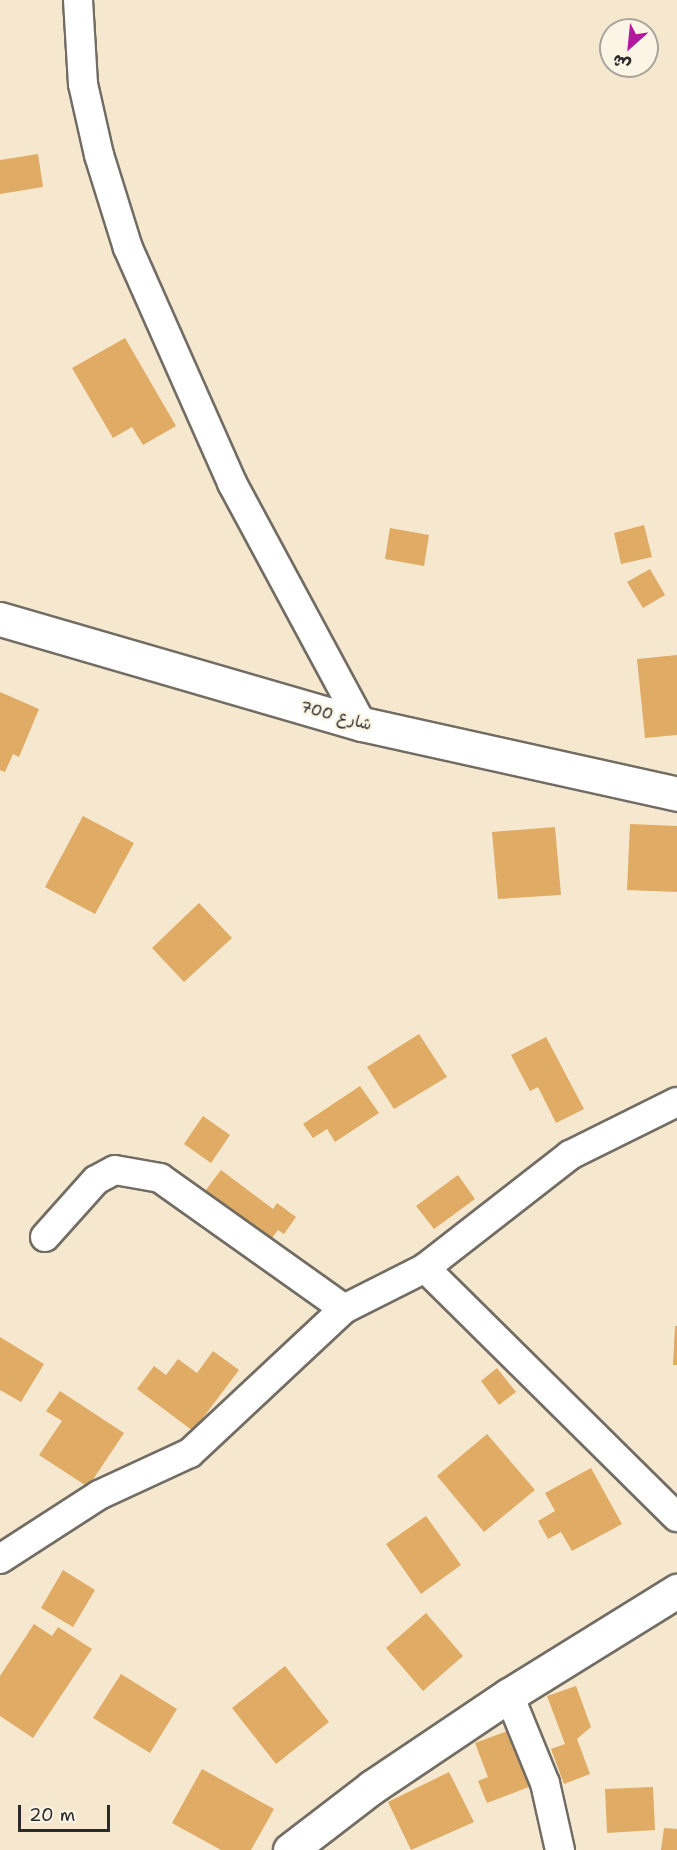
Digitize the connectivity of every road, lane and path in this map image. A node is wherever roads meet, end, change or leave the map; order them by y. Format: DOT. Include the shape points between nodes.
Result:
graph roads {
  1 [pos="78,0"];
  2 [pos="0,619"];
  3 [pos="362,724"];
  4 [pos="677,794"];
  5 [pos="677,1102"];
  6 [pos="45,1237"];
  7 [pos="426,1268"];
  8 [pos="344,1309"];
  9 [pos="677,1517"];
  10 [pos="0,1559"];
  11 [pos="677,1591"];
  12 [pos="509,1695"];
  13 [pos="290,1850"];
  14 [pos="560,1850"];
  1 -- 3 [label="street" via="83,84 99,155 128,248 232,483"];
  2 -- 3 [label="main road, شارع 700"];
  3 -- 4 [label="main road, شارع 700"];
  5 -- 7 [label="street" via="570,1155"];
  6 -- 8 [label="street" via="96,1180 115,1170 160,1178"];
  7 -- 8 [label="street"];
  7 -- 9 [label="street"];
  8 -- 10 [label="street" via="190,1453 99,1495"];
  11 -- 12 [label="main road"];
  12 -- 13 [label="main road" via="372,1787"];
  12 -- 14 [label="street" via="545,1782"];
}
